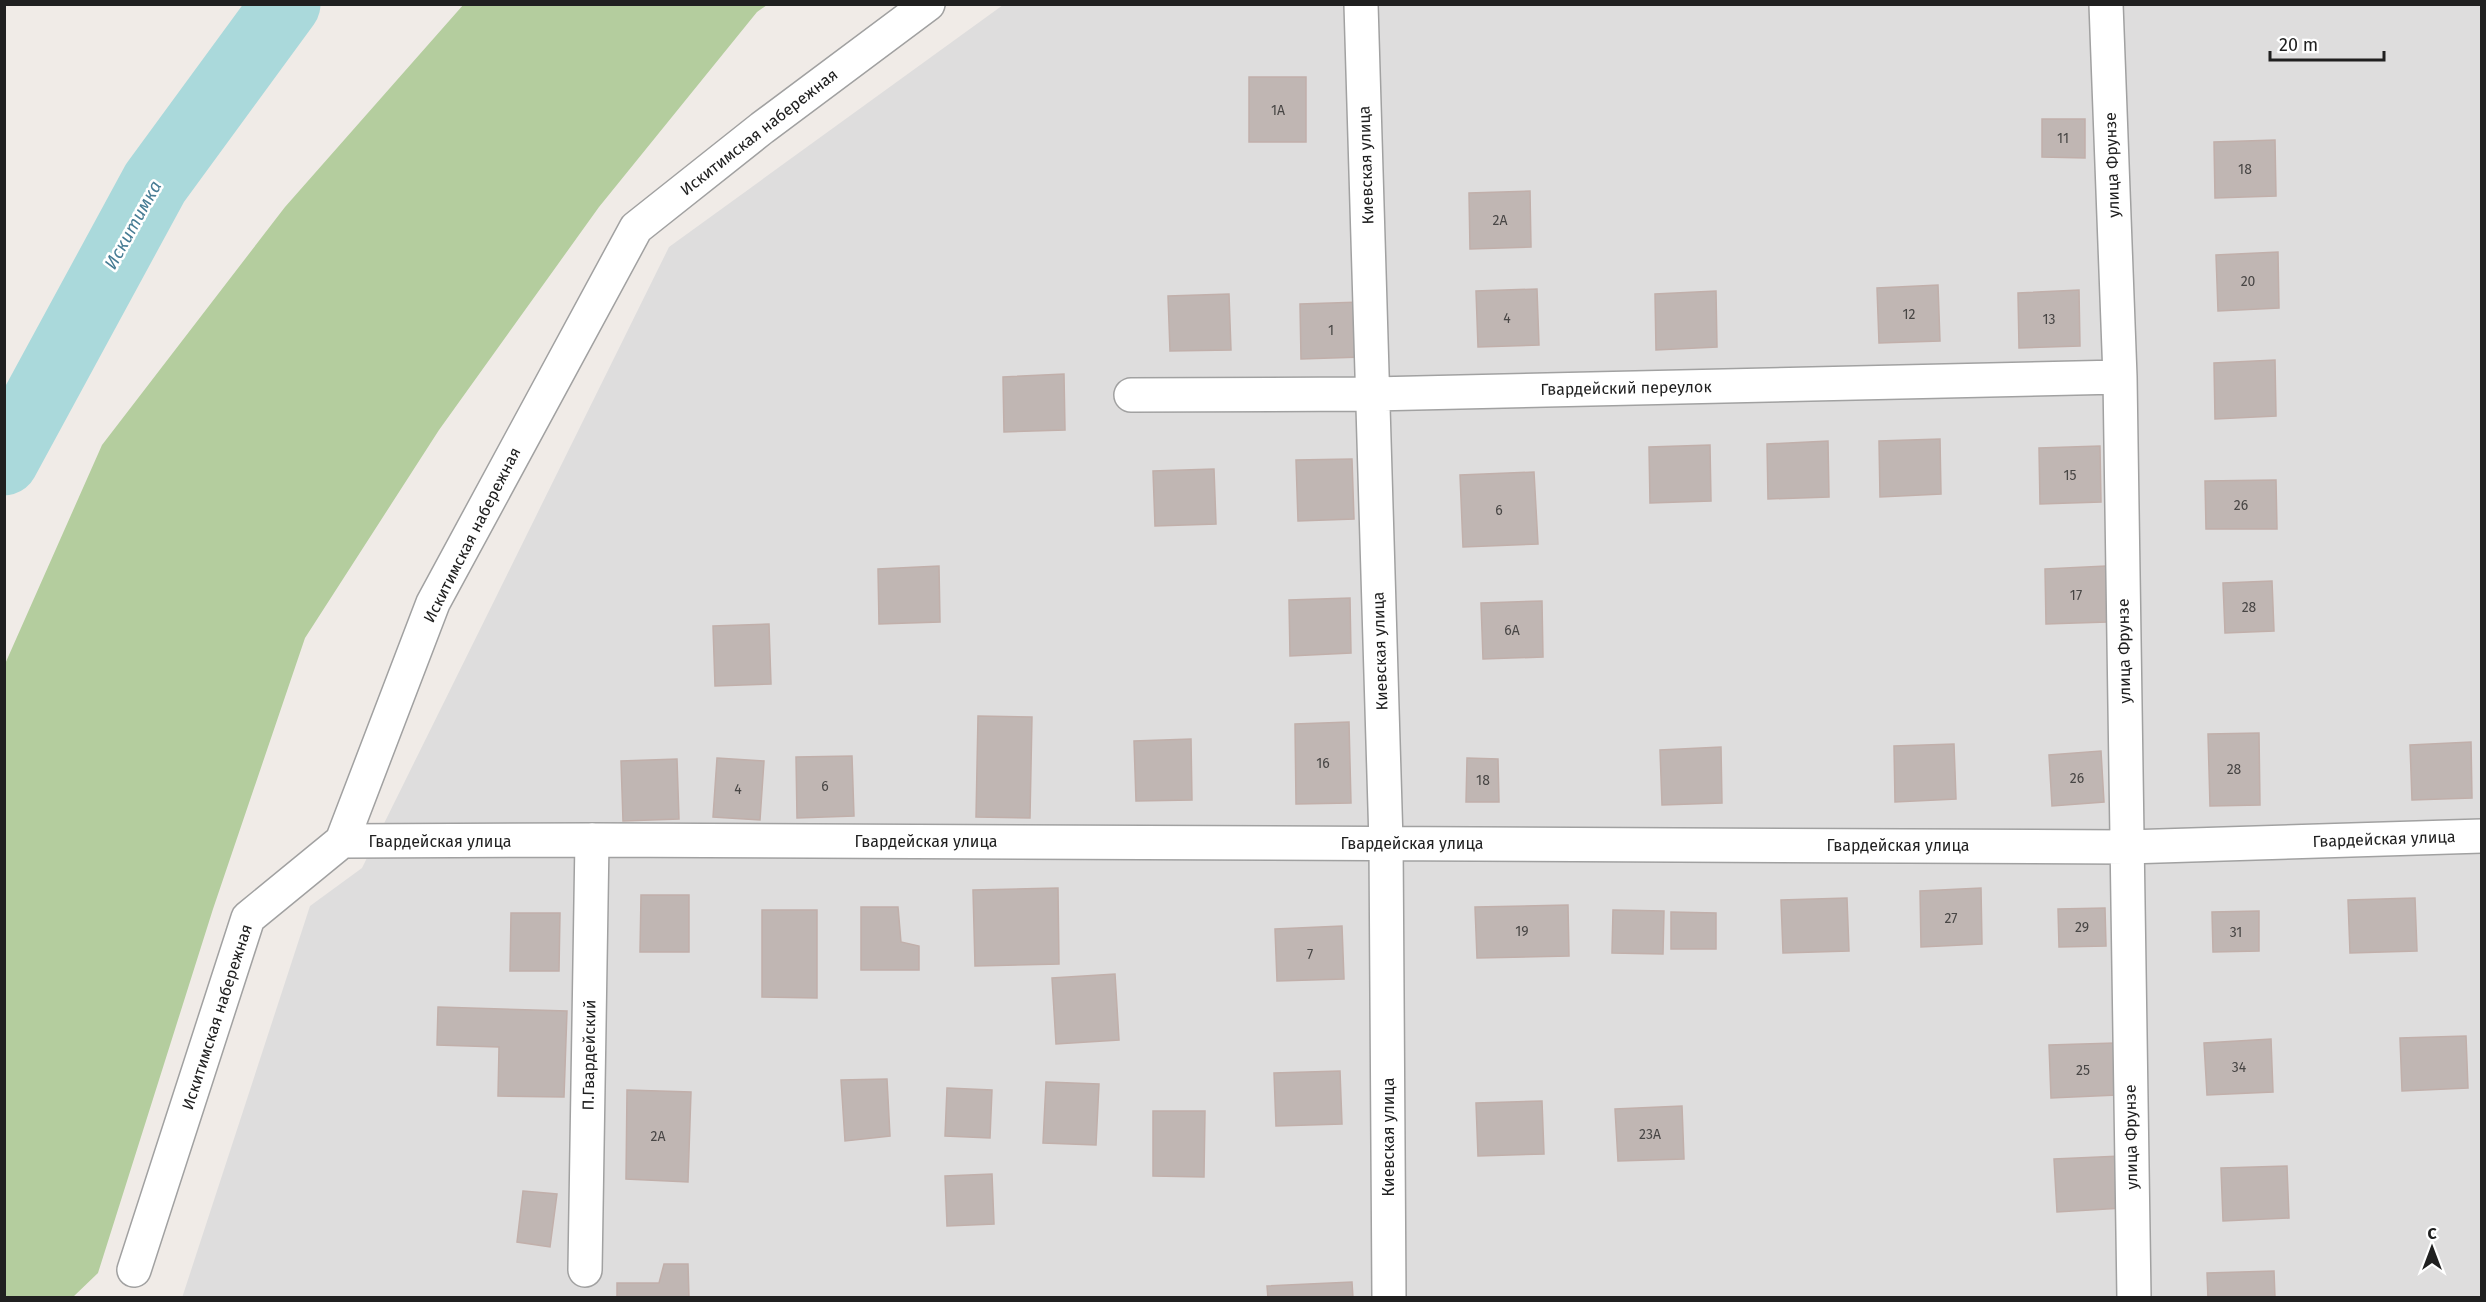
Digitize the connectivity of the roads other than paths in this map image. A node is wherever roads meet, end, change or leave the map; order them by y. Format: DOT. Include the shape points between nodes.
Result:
graph roads {
  1 [pos="928,4"];
  2 [pos="1361,4"];
  3 [pos="2106,4"];
  4 [pos="2120,377"];
  5 [pos="1373,393"];
  6 [pos="1131,395"];
  7 [pos="2481,836"];
  8 [pos="592,840"];
  9 [pos="342,841"];
  10 [pos="1386,842"];
  11 [pos="2127,847"];
  12 [pos="135,1270"];
  13 [pos="585,1270"];
  14 [pos="1389,1298"];
  15 [pos="2134,1298"];
  1 -- 9 [label="lane, Искитимская набережная" via="636,228 433,603"];
  2 -- 5 [label="lane, Киевская улица"];
  3 -- 4 [label="lane, улица Фрунзе"];
  4 -- 5 [label="lane, Гвардейский переулок"];
  4 -- 11 [label="lane, улица Фрунзе"];
  5 -- 6 [label="lane, Гвардейский переулок"];
  5 -- 10 [label="lane, Киевская улица"];
  7 -- 11 [label="lane, Гвардейская улица"];
  8 -- 9 [label="lane, Гвардейская улица"];
  8 -- 10 [label="lane, Гвардейская улица"];
  8 -- 13 [label="lane, П.Гвардейский"];
  9 -- 12 [label="lane, Искитимская набережная" via="248,918"];
  10 -- 11 [label="lane, Гвардейская улица"];
  10 -- 14 [label="lane, Киевская улица"];
  11 -- 15 [label="lane, улица Фрунзе"];
}
